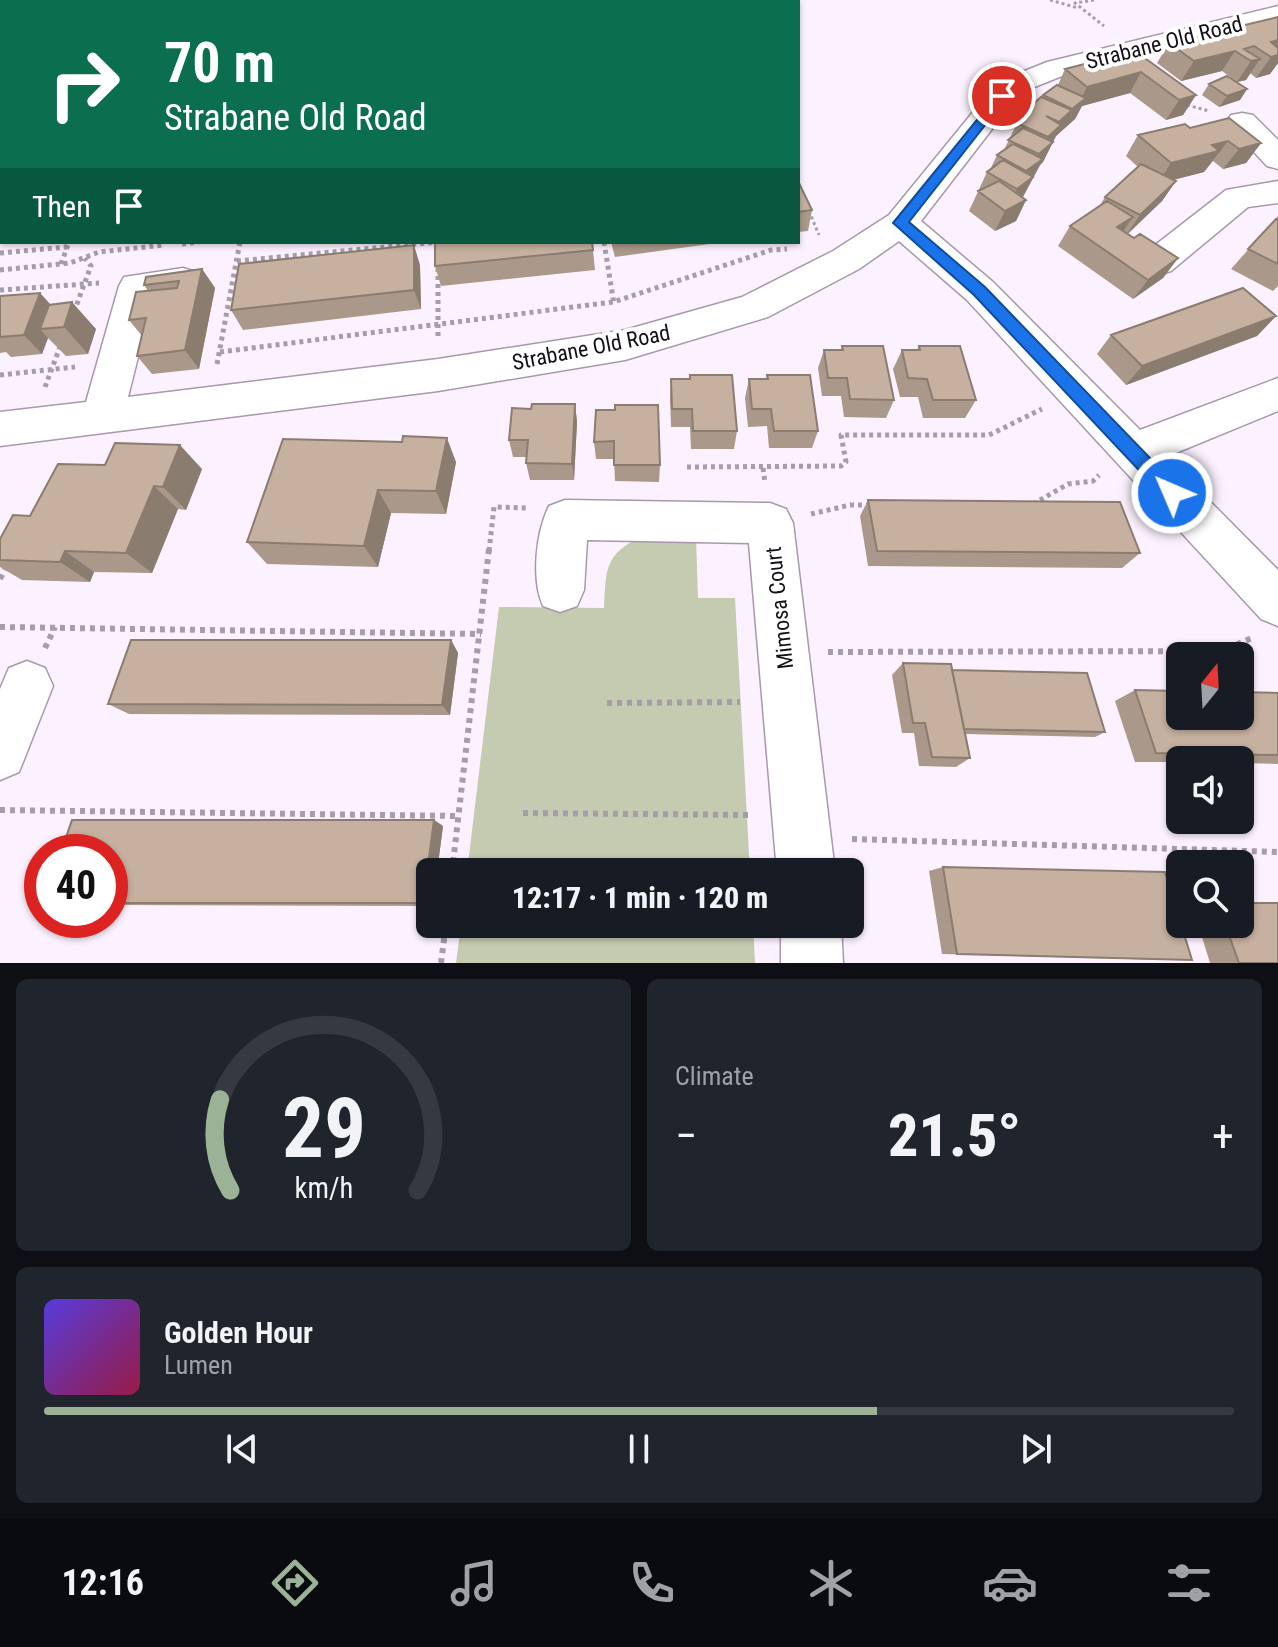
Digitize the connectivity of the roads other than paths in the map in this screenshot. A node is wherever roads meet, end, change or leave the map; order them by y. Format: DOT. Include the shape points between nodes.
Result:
graph roads {
  1 [pos="1278,14"];
  2 [pos="1242,122"];
  3 [pos="1278,159"];
  4 [pos="1278,192"];
  5 [pos="901,223"];
  6 [pos="1158,262"];
  7 [pos="183,281"];
  8 [pos="1278,394"];
  9 [pos="102,417"];
  10 [pos="0,429"];
  11 [pos="1131,452"];
  12 [pos="560,590"];
  13 [pos="1271,618"];
  14 [pos="27,686"];
  15 [pos="0,753"];
  16 [pos="803,841"];
  17 [pos="811,938"];
  18 [pos="812,963"];
  1 -- 5 [label="street, Strabane Old Road" via="1130,58 1057,68 1022,82 1002,96"];
  2 -- 3 [label="street"];
  4 -- 6 [label="street" via="1238,198"];
  5 -- 9 [label="street, Strabane Old Road" via="835,254 755,307 625,345 438,375"];
  5 -- 11 [label="street" via="980,291"];
  7 -- 9 [label="street" via="137,286"];
  8 -- 11 [label="street"];
  9 -- 10 [label="street, Strabane Old Road"];
  11 -- 13 [label="street"];
  12 -- 16 [label="street, Mimosa Court" via="565,520 770,523"];
  14 -- 15 [label="street"];
  17 -- 18 [label="street"];
}
